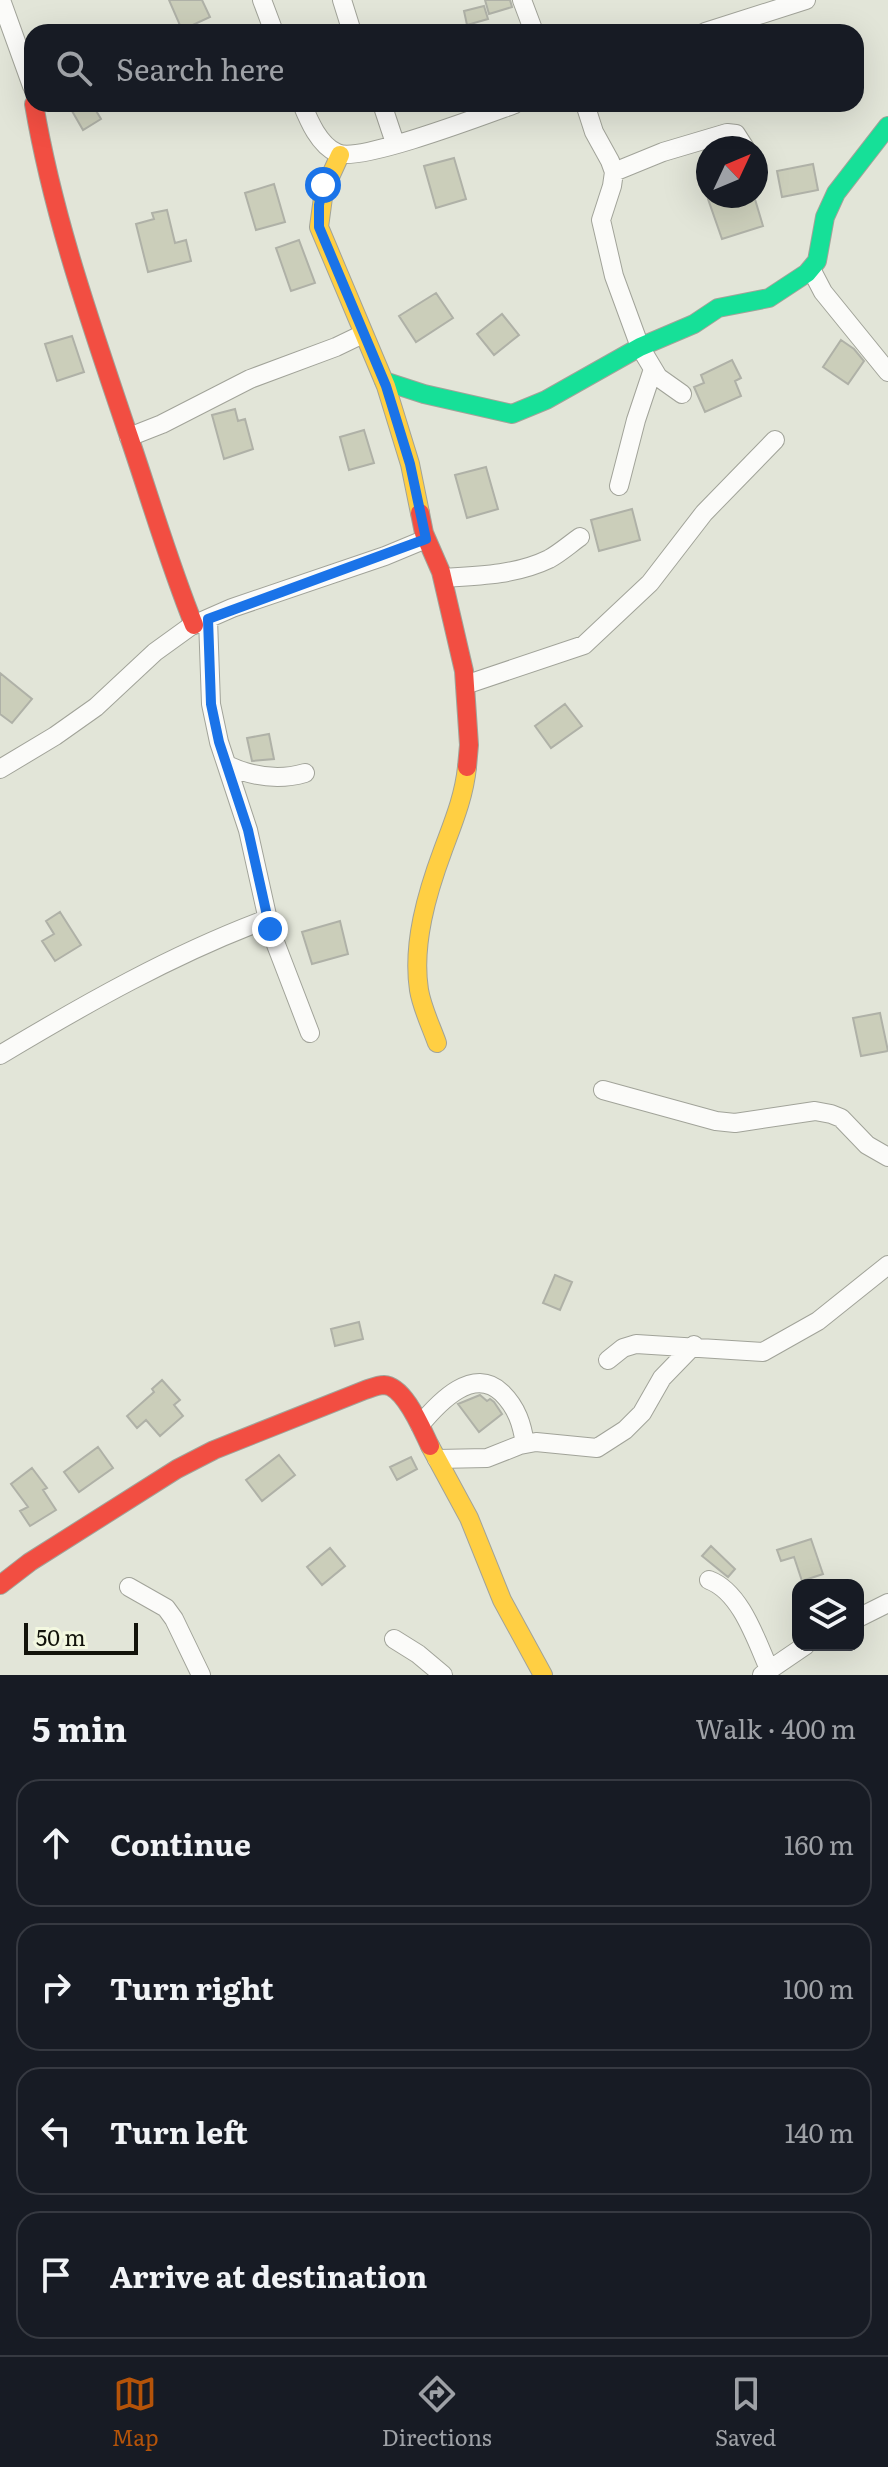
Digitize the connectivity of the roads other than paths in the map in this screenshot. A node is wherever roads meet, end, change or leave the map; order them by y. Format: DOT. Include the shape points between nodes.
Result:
graph roads {
  1 [pos="1,0"];
  2 [pos="262,0"];
  3 [pos="342,0"];
  4 [pos="522,0"];
  5 [pos="806,0"];
  6 [pos="271,24"];
  7 [pos="350,24"];
  8 [pos="531,24"];
  9 [pos="730,24"];
  10 [pos="24,64"];
  11 [pos="35,112"];
  12 [pos="305,112"];
  13 [pos="385,112"];
  14 [pos="490,112"];
  15 [pos="588,112"];
  16 [pos="888,126"];
  17 [pos="717,136"];
  18 [pos="737,136"];
  19 [pos="696,142"];
  20 [pos="395,143"];
  21 [pos="340,155"];
  22 [pos="614,172"];
  23 [pos="811,269"];
  24 [pos="363,334"];
  25 [pos="640,347"];
  26 [pos="653,369"];
  27 [pos="888,372"];
  28 [pos="384,381"];
  29 [pos="682,394"];
  30 [pos="129,437"];
  31 [pos="775,440"];
  32 [pos="619,486"];
  33 [pos="580,537"];
  34 [pos="426,539"];
  35 [pos="443,578"];
  36 [pos="201,622"];
  37 [pos="465,685"];
  38 [pos="227,765"];
  39 [pos="0,769"];
  40 [pos="305,773"];
  41 [pos="267,919"];
  42 [pos="310,1033"];
  43 [pos="437,1043"];
  44 [pos="0,1055"];
  45 [pos="603,1090"];
  46 [pos="888,1157"];
  47 [pos="888,1265"];
  48 [pos="694,1345"];
  49 [pos="608,1360"];
  50 [pos="420,1425"];
  51 [pos="525,1444"];
  52 [pos="437,1459"];
  53 [pos="709,1580"];
  54 [pos="0,1585"];
  55 [pos="129,1587"];
  56 [pos="888,1603"];
  57 [pos="864,1615"];
  58 [pos="394,1639"];
  59 [pos="797,1651"];
  60 [pos="765,1672"];
  61 [pos="201,1675"];
  62 [pos="443,1675"];
  63 [pos="543,1675"];
  1 -- 10 [label="street"];
  2 -- 6 [label="street"];
  3 -- 7 [label="street"];
  4 -- 8 [label="street"];
  5 -- 9 [label="street"];
  11 -- 30 [label="street" via="72,266"];
  12 -- 21 [label="street" via="327,146"];
  13 -- 20 [label="street"];
  14 -- 20 [label="street"];
  15 -- 22 [label="street"];
  16 -- 23 [label="street" via="836,193"];
  17 -- 18 [label="street"];
  19 -- 22 [label="street"];
  20 -- 21 [label="street"];
  21 -- 24 [label="street" via="323,185 319,227"];
  22 -- 25 [label="street" via="601,231"];
  23 -- 25 [label="street" via="769,298 718,308"];
  23 -- 27 [label="street" via="823,292"];
  24 -- 28 [label="street"];
  24 -- 30 [label="street" via="250,379"];
  25 -- 26 [label="street"];
  25 -- 28 [label="street" via="512,414"];
  26 -- 29 [label="street"];
  26 -- 32 [label="street"];
  28 -- 34 [label="street"];
  30 -- 36 [label="street" via="165,549"];
  31 -- 37 [label="street" via="704,513 650,583 584,645"];
  33 -- 35 [label="street" via="550,558 521,569"];
  34 -- 35 [label="street"];
  34 -- 36 [label="street"];
  35 -- 37 [label="street"];
  36 -- 38 [label="street" via="211,704"];
  36 -- 39 [label="street" via="155,652 96,707"];
  37 -- 43 [label="street" via="465,789 432,880 418,957 419,991"];
  38 -- 40 [label="street" via="268,777"];
  38 -- 41 [label="street"];
  41 -- 42 [label="street"];
  41 -- 44 [label="street" via="123,984"];
  45 -- 46 [label="street" via="725,1122 815,1111 831,1114"];
  47 -- 48 [label="street" via="818,1321 763,1352"];
  48 -- 49 [label="street" via="636,1344"];
  48 -- 51 [label="street" via="662,1378 642,1413 610,1441 597,1448"];
  50 -- 51 [label="street" via="444,1399 484,1381 515,1409"];
  50 -- 52 [label="street"];
  50 -- 54 [label="street" via="392,1387 365,1390 177,1469"];
  51 -- 52 [label="street" via="487,1458"];
  52 -- 63 [label="street"];
  53 -- 60 [label="street" via="728,1591 750,1628"];
  55 -- 61 [label="street" via="166,1608"];
  56 -- 57 [label="street"];
  58 -- 62 [label="street"];
  59 -- 60 [label="street"];
}
